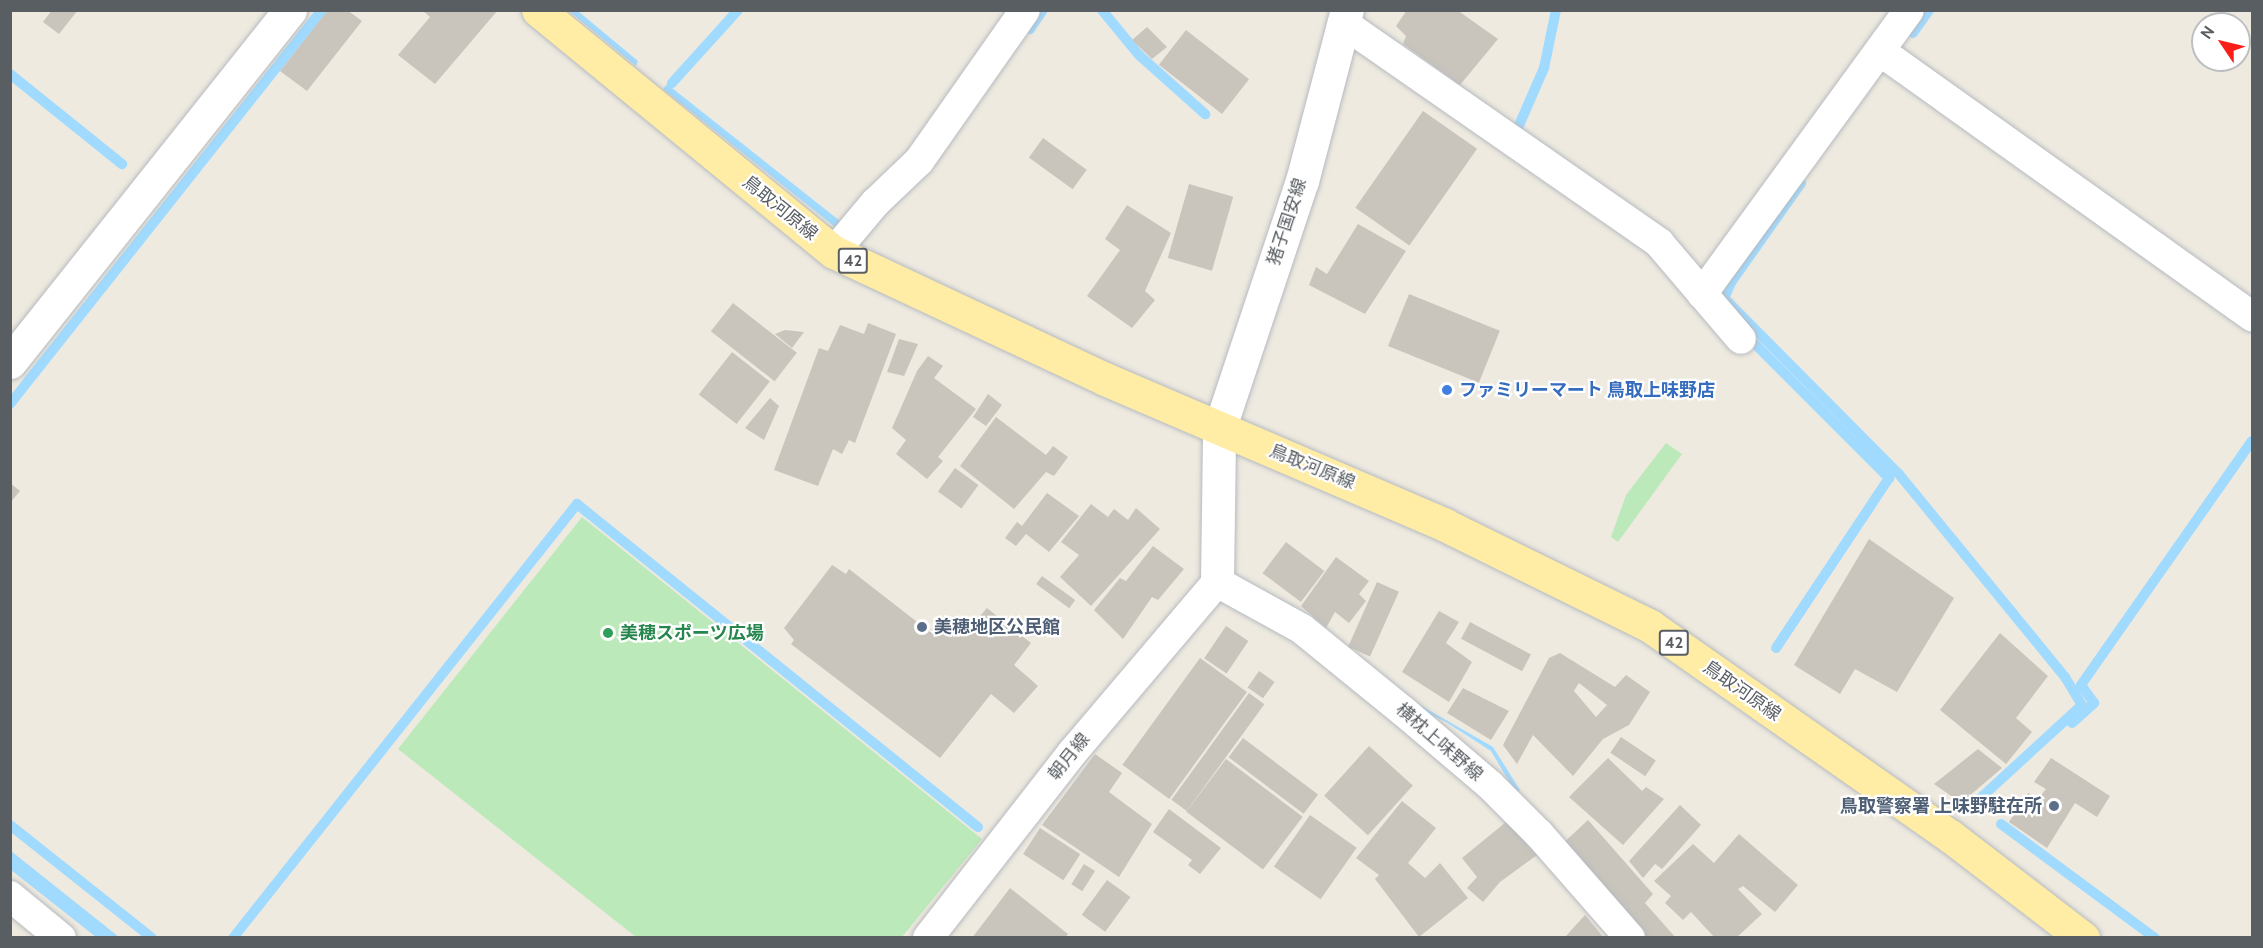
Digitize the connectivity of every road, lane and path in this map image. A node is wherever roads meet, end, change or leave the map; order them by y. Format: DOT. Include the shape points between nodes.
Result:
graph roads {
  1 [pos="290,10"];
  2 [pos="538,10"];
  3 [pos="1025,10"];
  4 [pos="1909,10"];
  5 [pos="1345,17"];
  6 [pos="1880,51"];
  7 [pos="834,252"];
  8 [pos="1702,294"];
  9 [pos="2253,316"];
  10 [pos="1741,339"];
  11 [pos="10,362"];
  12 [pos="1219,430"];
  13 [pos="1217,582"];
  14 [pos="10,896"];
  15 [pos="61,938"];
  16 [pos="928,938"];
  17 [pos="1630,938"];
  18 [pos="2083,938"];
  1 -- 11 [label="street"];
  2 -- 7 [label="main road, 鳥取河原線 / 42"];
  3 -- 7 [label="street" via="919,161 875,203"];
  4 -- 6 [label="street"];
  5 -- 8 [label="street" via="1659,243"];
  5 -- 12 [label="street, 猪子国安線" via="1302,181"];
  6 -- 8 [label="street"];
  6 -- 9 [label="street"];
  7 -- 12 [label="main road, 鳥取河原線 / 42"];
  8 -- 10 [label="street"];
  12 -- 13 [label="street, 猪子国安線"];
  12 -- 18 [label="main road, 鳥取河原線 / 42" via="1320,468 1650,626 1950,836"];
  13 -- 16 [label="street, 朝月線" via="1072,753"];
  13 -- 17 [label="street, 横枕上味野線" via="1302,629 1472,770 1539,834"];
  14 -- 15 [label="street"];
}
